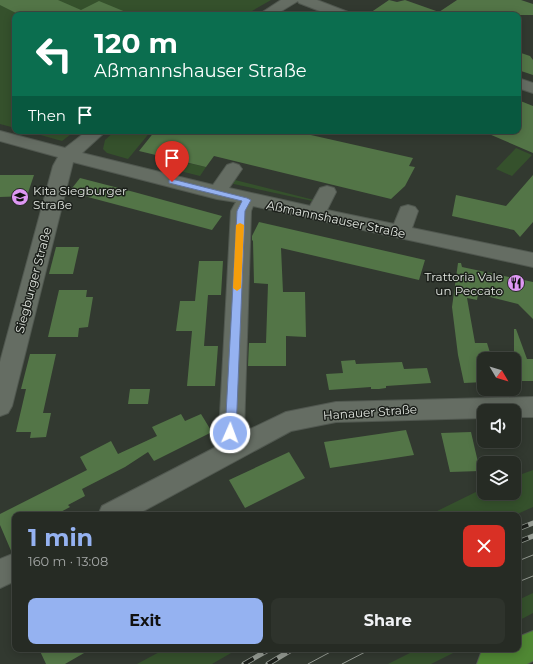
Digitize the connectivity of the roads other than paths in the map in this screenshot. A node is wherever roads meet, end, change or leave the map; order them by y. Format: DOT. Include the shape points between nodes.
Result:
graph roads {
  1 [pos="291,0"];
  2 [pos="304,0"];
  3 [pos="270,12"];
  4 [pos="335,12"];
  5 [pos="521,83"];
  6 [pos="533,88"];
  7 [pos="93,134"];
  8 [pos="0,136"];
  9 [pos="68,155"];
  10 [pos="233,169"];
  11 [pos="327,192"];
  12 [pos="217,193"];
  13 [pos="247,200"];
  14 [pos="408,211"];
  15 [pos="315,214"];
  16 [pos="401,233"];
  17 [pos="533,260"];
  18 [pos="0,406"];
  19 [pos="533,407"];
  20 [pos="240,447"];
  21 [pos="117,512"];
  22 [pos="12,568"];
  23 [pos="0,574"];
  24 [pos="533,646"];
  25 [pos="521,651"];
  26 [pos="519,652"];
  27 [pos="492,664"];
  1 -- 3 [label="street"];
  2 -- 4 [label="street"];
  5 -- 6 [label="street"];
  7 -- 9 [label="street"];
  8 -- 9 [label="street, Aßmannshauser Straße"];
  9 -- 12 [label="street, Aßmannshauser Straße"];
  9 -- 18 [label="street, Siegburger Straße" via="62,166"];
  10 -- 12 [label="street"];
  11 -- 15 [label="street"];
  12 -- 13 [label="street, Aßmannshauser Straße"];
  13 -- 15 [label="street, Aßmannshauser Straße"];
  13 -- 20 [label="street" via="241,211 230,433"];
  14 -- 16 [label="street"];
  15 -- 16 [label="street, Aßmannshauser Straße"];
  16 -- 17 [label="street, Aßmannshauser Straße"];
  19 -- 20 [label="street, Hanauer Straße" via="336,412 286,422"];
  20 -- 21 [label="street, Hanauer Straße"];
  22 -- 23 [label="street"];
  24 -- 25 [label="main road"];
  26 -- 27 [label="main road"];
}
